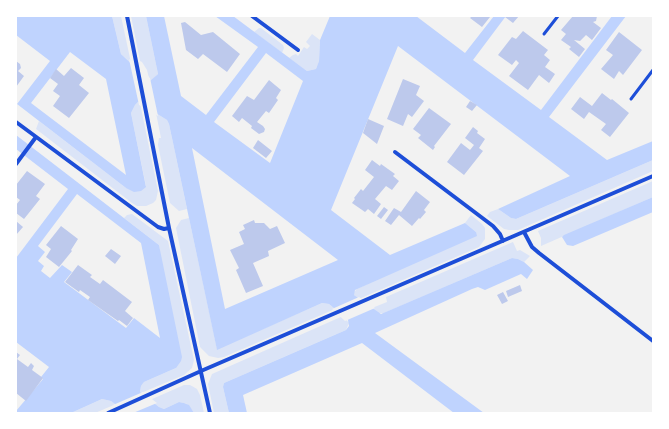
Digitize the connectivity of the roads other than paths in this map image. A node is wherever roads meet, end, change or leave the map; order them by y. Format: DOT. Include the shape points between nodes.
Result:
graph roads {
  1 [pos="127,16"];
  2 [pos="252,16"];
  3 [pos="558,16"];
  4 [pos="544,34"];
  5 [pos="298,50"];
  6 [pos="653,70"];
  7 [pos="631,99"];
  8 [pos="16,122"];
  9 [pos="36,137"];
  10 [pos="395,152"];
  11 [pos="16,164"];
  12 [pos="653,176"];
  13 [pos="170,228"];
  14 [pos="524,232"];
  15 [pos="503,241"];
  16 [pos="653,341"];
  17 [pos="201,371"];
  18 [pos="108,413"];
  19 [pos="210,413"];
  1 -- 13 [label="street"];
  2 -- 5 [label="street"];
  3 -- 4 [label="lane"];
  6 -- 7 [label="lane"];
  8 -- 9 [label="street"];
  9 -- 11 [label="street"];
  9 -- 13 [label="street" via="158,228"];
  10 -- 15 [label="street" via="493,226"];
  12 -- 14 [label="street"];
  13 -- 17 [label="street"];
  14 -- 15 [label="street"];
  14 -- 16 [label="street" via="532,247 539,253"];
  15 -- 17 [label="street"];
  17 -- 18 [label="street"];
  17 -- 19 [label="street"];
}
